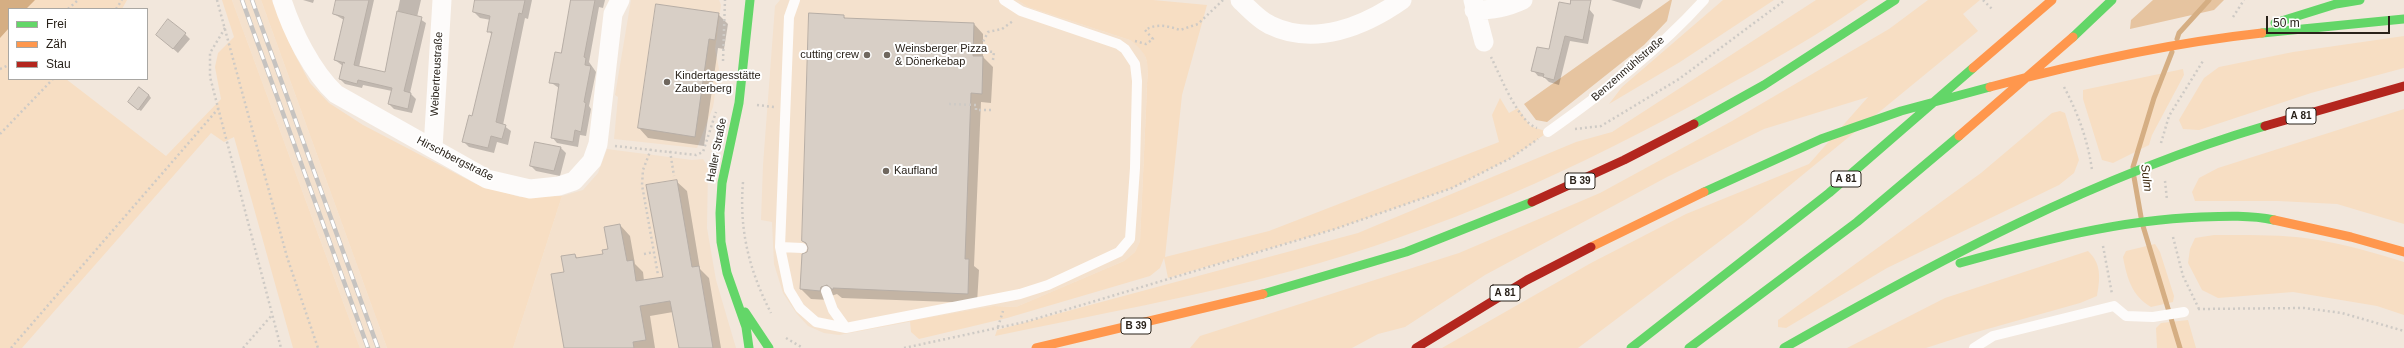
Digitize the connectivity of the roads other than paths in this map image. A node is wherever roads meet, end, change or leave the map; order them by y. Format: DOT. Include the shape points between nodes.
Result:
graph roads {
  1 [pos="282,0"];
  2 [pos="442,0"];
  3 [pos="620,0"];
  4 [pos="750,0"];
  5 [pos="796,0"];
  6 [pos="1004,0"];
  7 [pos="1240,0"];
  8 [pos="1402,0"];
  9 [pos="1523,0"];
  10 [pos="1704,0"];
  11 [pos="1895,0"];
  12 [pos="2052,0"];
  13 [pos="2112,0"];
  14 [pos="2360,0"];
  15 [pos="1474,5"];
  16 [pos="2404,18"];
  17 [pos="2228,37"];
  18 [pos="1484,42"];
  19 [pos="2404,86"];
  20 [pos="1548,132"];
  21 [pos="433,148"];
  22 [pos="780,247"];
  23 [pos="802,248"];
  24 [pos="2404,252"];
  25 [pos="1921,274"];
  26 [pos="826,291"];
  27 [pos="738,303"];
  28 [pos="2184,312"];
  29 [pos="846,328"];
  30 [pos="749,348"];
  31 [pos="769,348"];
  32 [pos="1036,348"];
  33 [pos="1416,348"];
  34 [pos="1631,348"];
  35 [pos="1689,348"];
  36 [pos="1784,348"];
  37 [pos="1974,348"];
  1 -- 21 [label="street, Hirschbergstraße" via="322,81 353,106"];
  2 -- 21 [label="street, Weibertreustraße"];
  3 -- 21 [label="street, Hirschbergstraße" via="613,14 598,144 592,161 574,181 559,186 530,189 487,179"];
  4 -- 27 [label="main road, Haller Straße" via="739,103 723,176 720,214 721,242 727,272"];
  5 -- 22 [label="lane" via="789,17"];
  6 -- 29 [label="lane" via="1021,11 1118,44 1125,49 1135,64 1138,117 1130,239 1119,252 1027,292"];
  7 -- 8 [label="street" via="1270,25 1294,33 1327,33 1353,28 1375,18"];
  9 -- 15 [label="street" via="1494,10"];
  10 -- 20 [label="lane, Benzenmühlstraße" via="1690,16 1600,94"];
  11 -- 32 [label="main road, B 39" via="1750,93 1609,168 1489,220 1333,275 1229,304"];
  12 -- 34 [label="main road, A 81" via="1829,193"];
  13 -- 35 [label="main road" via="2051,58 1857,222"];
  14 -- 17 [label="main road" via="2336,4"];
  15 -- 18 [label="street"];
  16 -- 17 [label="main road, A 81"];
  17 -- 33 [label="main road, A 81" via="2067,66 1901,112 1821,139 1710,187 1527,280"];
  19 -- 25 [label="main road, A 81" via="2262,127 2118,178 2041,212"];
  22 -- 23 [label="lane"];
  22 -- 29 [label="lane" via="789,290 800,308 816,322"];
  24 -- 25 [label="main road" via="2330,231 2257,217 2160,219 2113,225 2048,239"];
  25 -- 36 [label="main road, A 81"];
  26 -- 29 [label="lane" via="833,310"];
  27 -- 30 [label="main road, Haller Straße" via="746,327"];
  27 -- 31 [label="main road, Haller Straße"];
  28 -- 37 [label="lane" via="2153,317 2126,316 2114,306 1993,336"];
}
